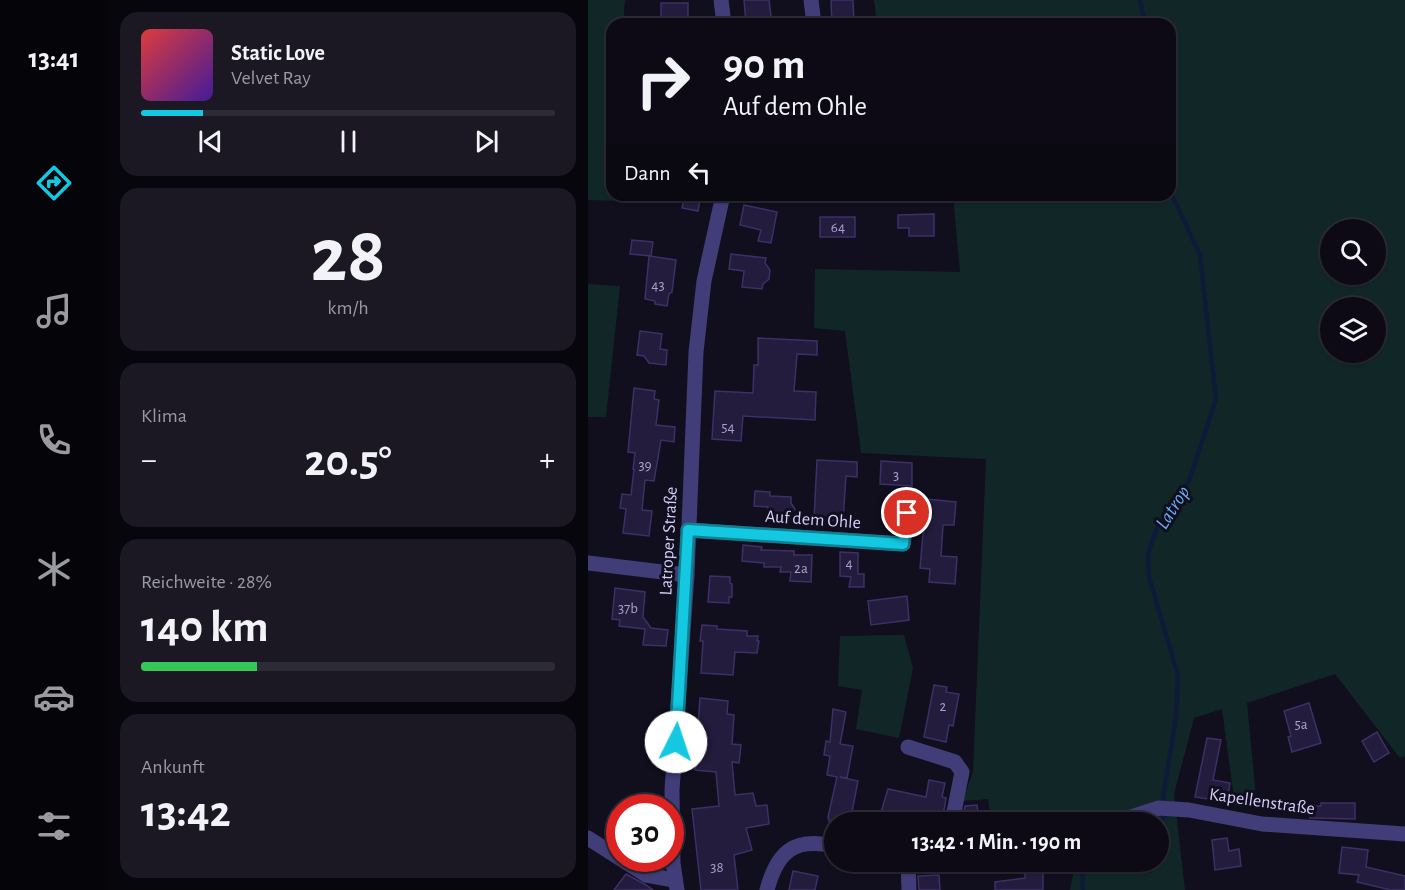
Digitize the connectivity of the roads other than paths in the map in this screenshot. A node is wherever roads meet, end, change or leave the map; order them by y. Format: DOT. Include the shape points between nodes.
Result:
graph roads {
  1 [pos="720,0"];
  2 [pos="811,0"];
  3 [pos="722,18"];
  4 [pos="812,18"];
  5 [pos="722,201"];
  6 [pos="907,513"];
  7 [pos="688,530"];
  8 [pos="588,563"];
  9 [pos="687,575"];
  10 [pos="908,747"];
  11 [pos="954,812"];
  12 [pos="1147,812"];
  13 [pos="1405,834"];
  14 [pos="588,838"];
  15 [pos="824,844"];
  16 [pos="909,872"];
  17 [pos="675,885"];
  18 [pos="767,890"];
  19 [pos="909,890"];
  1 -- 3 [label="street"];
  2 -- 4 [label="street"];
  5 -- 7 [label="street, Latroper Straße" via="704,281"];
  6 -- 7 [label="street, Auf dem Ohle" via="903,544"];
  7 -- 9 [label="street, Latroper Straße"];
  8 -- 9 [label="street"];
  9 -- 17 [label="street, Latroper Straße" via="672,790"];
  10 -- 11 [label="street" via="958,765 962,772"];
  12 -- 13 [label="street, Kapellenstraße" via="1179,809 1262,824"];
  14 -- 17 [label="street" via="646,875"];
  15 -- 18 [label="street" via="795,846 785,853"];
  16 -- 19 [label="street"];
}
